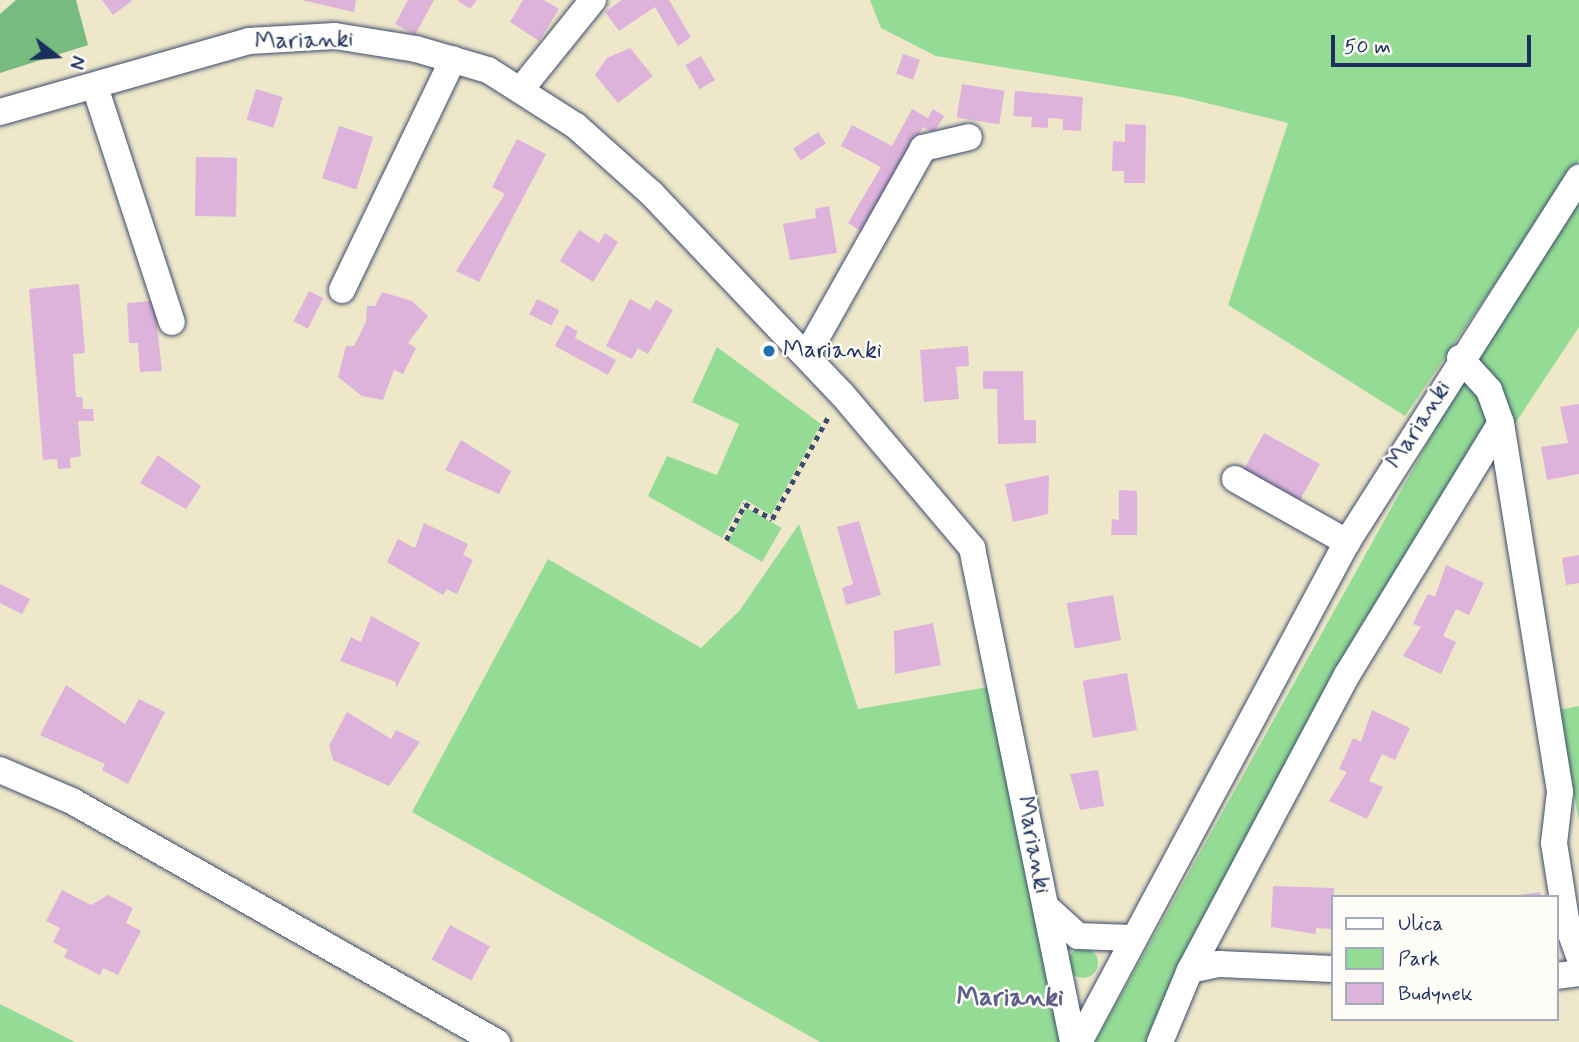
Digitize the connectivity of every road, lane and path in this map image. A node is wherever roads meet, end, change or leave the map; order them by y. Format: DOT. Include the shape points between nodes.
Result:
graph roads {
  1 [pos="593,0"];
  2 [pos="453,59"];
  3 [pos="522,88"];
  4 [pos="96,90"];
  5 [pos="0,112"];
  6 [pos="969,137"];
  7 [pos="1579,178"];
  8 [pos="342,290"];
  9 [pos="172,321"];
  10 [pos="806,356"];
  11 [pos="1460,358"];
  12 [pos="831,412"];
  13 [pos="1501,423"];
  14 [pos="1235,479"];
  15 [pos="726,540"];
  16 [pos="1347,542"];
  17 [pos="0,771"];
  18 [pos="1045,906"];
  19 [pos="1131,937"];
  20 [pos="1579,956"];
  21 [pos="1330,969"];
  22 [pos="1190,970"];
  23 [pos="1579,973"];
  24 [pos="1558,976"];
  25 [pos="497,1042"];
  26 [pos="1073,1042"];
  27 [pos="1079,1042"];
  28 [pos="1160,1042"];
  1 -- 3 [label="street"];
  2 -- 3 [label="street, Marianki"];
  2 -- 4 [label="street, Marianki" via="356,39 289,37 200,54"];
  2 -- 8 [label="street"];
  3 -- 10 [label="street, Marianki" via="651,193"];
  4 -- 5 [label="street, Marianki"];
  4 -- 9 [label="street"];
  6 -- 10 [label="street" via="923,148"];
  7 -- 11 [label="street, Marianki"];
  10 -- 18 [label="street, Marianki" via="972,548"];
  11 -- 13 [label="street" via="1489,390"];
  11 -- 16 [label="street, Marianki"];
  12 -- 15 [label="path" via="772,519 745,504"];
  13 -- 20 [label="street" via="1560,792 1554,843 1566,920"];
  13 -- 22 [label="street" via="1371,632"];
  14 -- 16 [label="street"];
  16 -- 19 [label="street, Marianki"];
  17 -- 25 [label="street" via="72,801"];
  18 -- 19 [label="street, Marianki" via="1078,936"];
  18 -- 26 [label="street, Marianki"];
  19 -- 27 [label="street, Marianki"];
  21 -- 22 [label="street" via="1219,964"];
  22 -- 28 [label="street"];
  23 -- 24 [label="street"];
}
